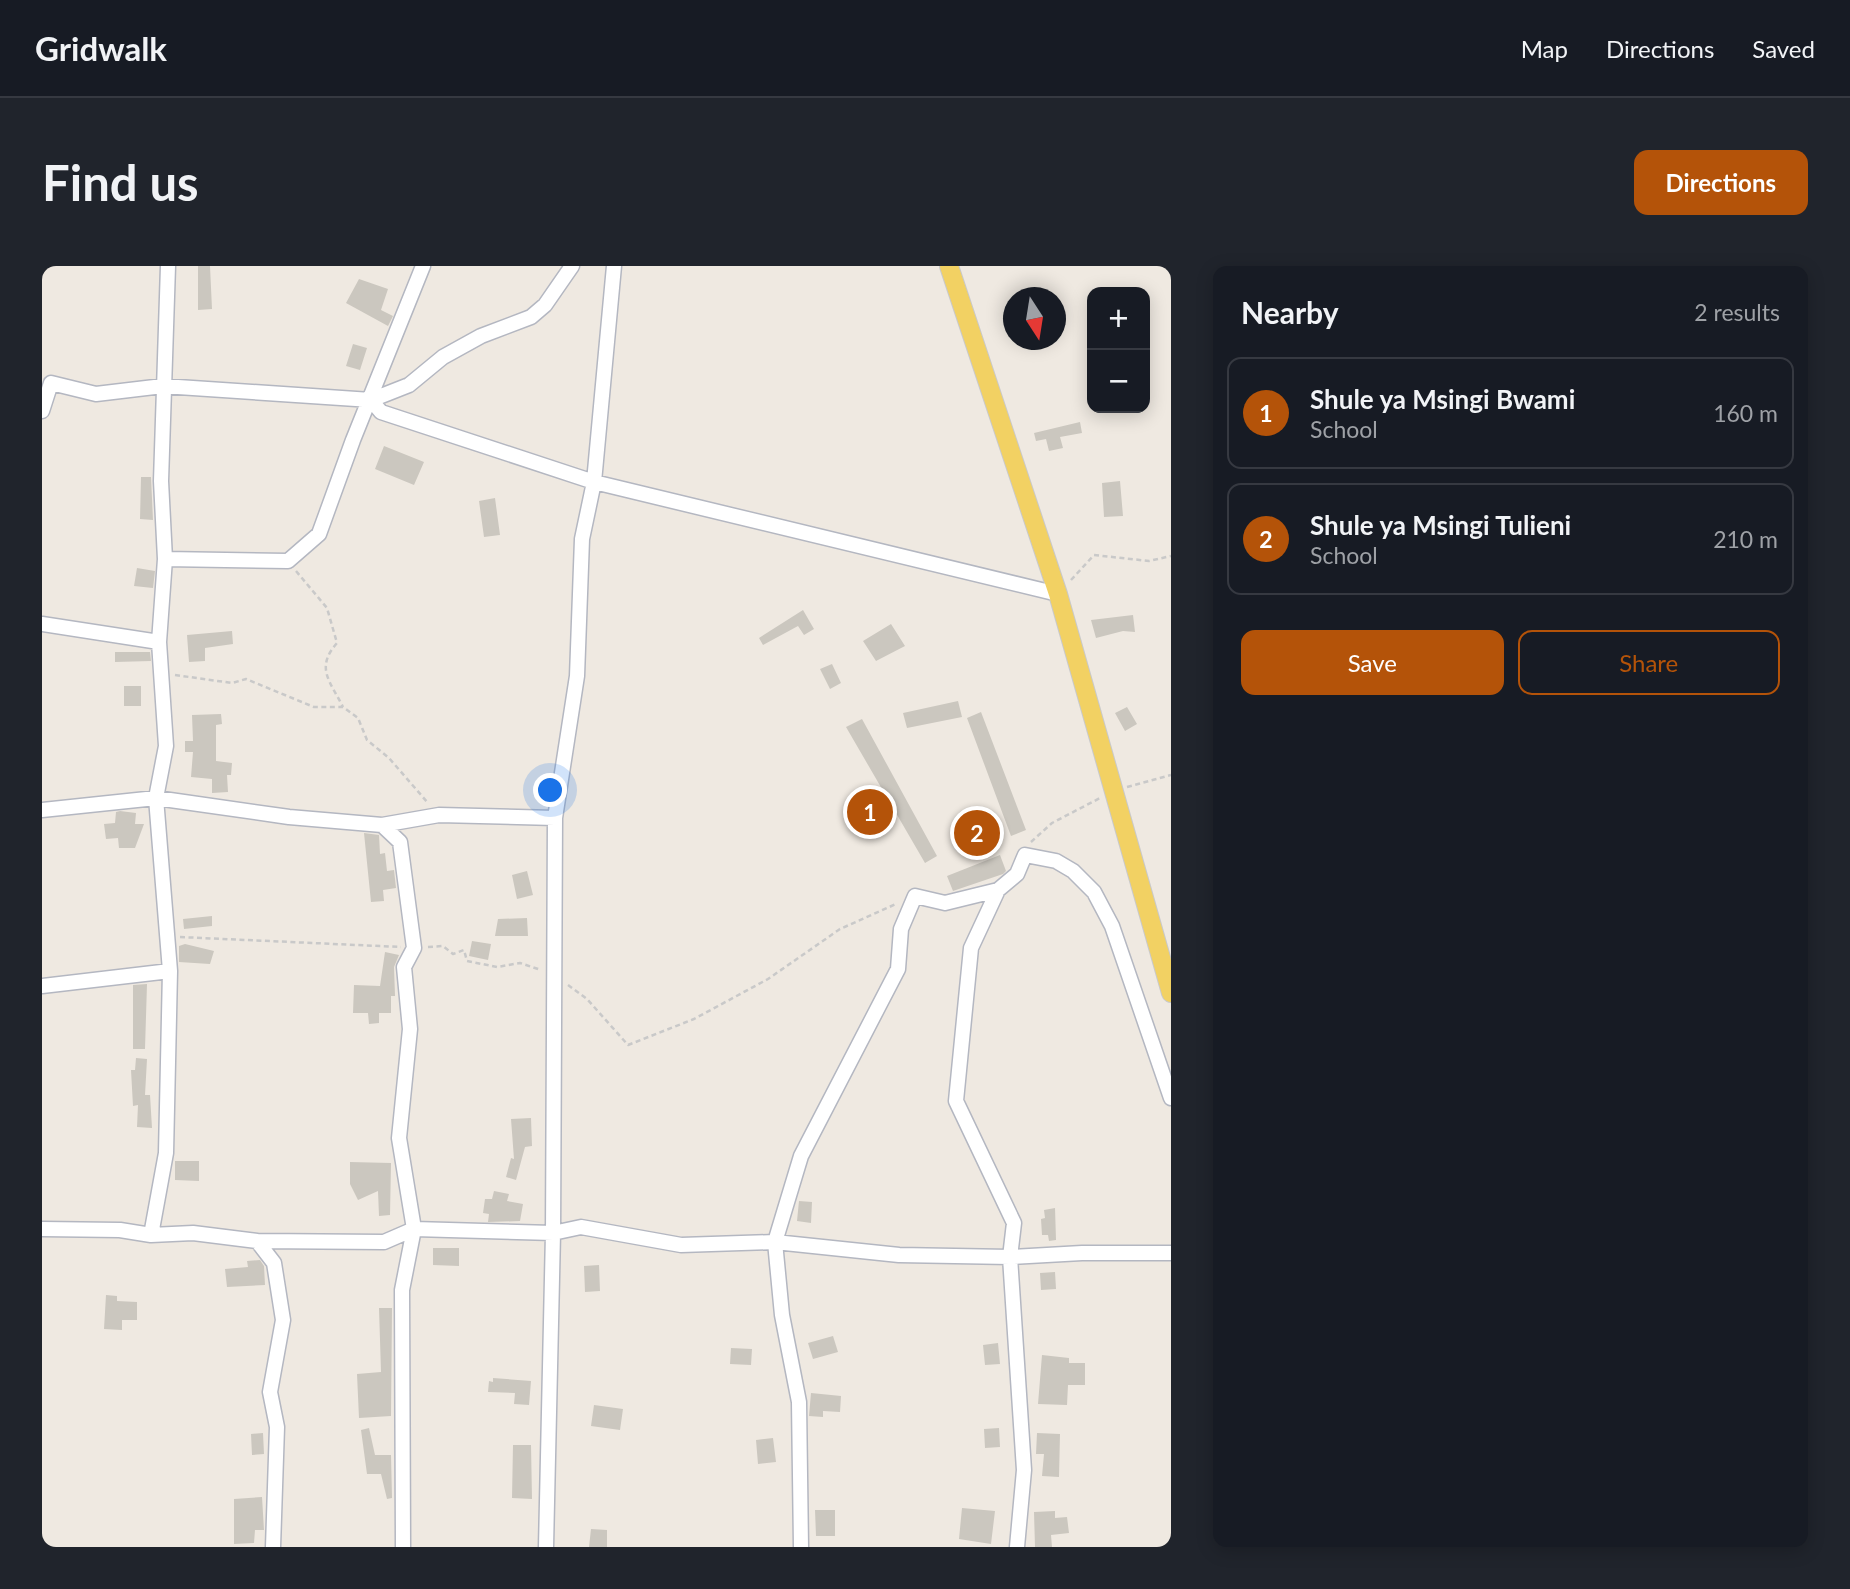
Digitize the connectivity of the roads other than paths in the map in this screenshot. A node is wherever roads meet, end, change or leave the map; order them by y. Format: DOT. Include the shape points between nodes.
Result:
graph roads {
  1 [pos="168,266"];
  2 [pos="423,266"];
  3 [pos="572,266"];
  4 [pos="614,266"];
  5 [pos="949,266"];
  6 [pos="163,386"];
  7 [pos="371,400"];
  8 [pos="42,411"];
  9 [pos="593,482"];
  10 [pos="165,559"];
  11 [pos="1058,594"];
  12 [pos="42,624"];
  13 [pos="159,642"];
  14 [pos="156,798"];
  15 [pos="42,810"];
  16 [pos="555,818"];
  17 [pos="382,825"];
  18 [pos="998,890"];
  19 [pos="170,971"];
  20 [pos="42,986"];
  21 [pos="1171,993"];
  22 [pos="1171,1098"];
  23 [pos="42,1229"];
  24 [pos="414,1229"];
  25 [pos="553,1233"];
  26 [pos="151,1235"];
  27 [pos="257,1241"];
  28 [pos="775,1242"];
  29 [pos="1171,1253"];
  30 [pos="1010,1257"];
  31 [pos="273,1547"];
  32 [pos="402,1547"];
  33 [pos="545,1547"];
  34 [pos="801,1547"];
  35 [pos="1017,1547"];
  1 -- 6 [label="street"];
  2 -- 7 [label="street"];
  3 -- 7 [label="street" via="531,317 481,335 443,357 409,385"];
  4 -- 9 [label="street"];
  5 -- 11 [label="main road"];
  6 -- 7 [label="street"];
  6 -- 8 [label="street" via="96,394 51,383"];
  6 -- 10 [label="street"];
  7 -- 9 [label="street" via="380,412"];
  7 -- 10 [label="street" via="352,439 319,534 288,561"];
  9 -- 11 [label="street"];
  9 -- 16 [label="street" via="582,539 577,676"];
  10 -- 13 [label="street"];
  11 -- 21 [label="main road"];
  12 -- 13 [label="street"];
  13 -- 14 [label="street" via="166,746"];
  14 -- 15 [label="street"];
  14 -- 17 [label="street"];
  14 -- 19 [label="street"];
  16 -- 17 [label="street" via="439,815"];
  16 -- 25 [label="street"];
  17 -- 24 [label="street" via="400,842 414,948 404,967 410,1029 399,1138"];
  18 -- 22 [label="street" via="1017,874 1025,855 1056,861 1094,892 1112,926"];
  18 -- 28 [label="street" via="945,903 915,895 901,929 898,968 801,1156"];
  18 -- 30 [label="street" via="971,948 956,1101 1014,1223"];
  19 -- 20 [label="street"];
  19 -- 26 [label="street" via="166,1153"];
  23 -- 26 [label="street"];
  24 -- 25 [label="street"];
  24 -- 27 [label="street" via="384,1242"];
  24 -- 32 [label="street" via="401,1290"];
  25 -- 28 [label="street" via="581,1227 681,1245"];
  25 -- 33 [label="street"];
  26 -- 27 [label="street" via="193,1233"];
  27 -- 31 [label="street" via="274,1263 283,1320 270,1392 277,1427"];
  28 -- 30 [label="street" via="899,1255"];
  28 -- 34 [label="street" via="782,1315 799,1402"];
  29 -- 30 [label="street"];
  30 -- 35 [label="street" via="1024,1469"];
}
